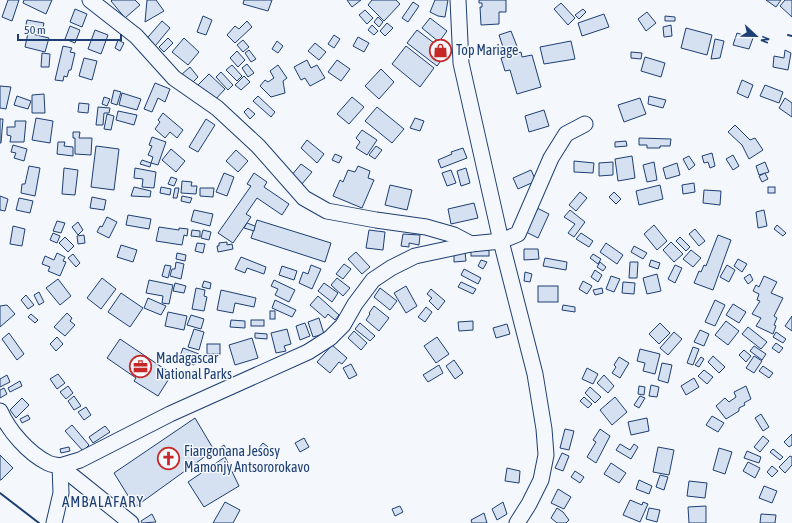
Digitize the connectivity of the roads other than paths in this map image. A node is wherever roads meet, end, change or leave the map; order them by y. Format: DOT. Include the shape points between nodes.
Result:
graph roads {
  1 [pos="90,0"];
  2 [pos="458,0"];
  3 [pos="585,124"];
  4 [pos="501,241"];
  5 [pos="471,244"];
  6 [pos="0,411"];
  7 [pos="60,466"];
  8 [pos="54,523"];
  9 [pos="131,523"];
  10 [pos="517,523"];
  1 -- 5 [label="street" via="136,36 174,78 217,108 258,146 304,198 327,211 426,227 454,235"];
  2 -- 4 [label="street" via="461,63"];
  3 -- 4 [label="street" via="566,134 551,158 518,234"];
  4 -- 5 [label="street"];
  4 -- 10 [label="street" via="535,374 546,455 541,480"];
  5 -- 7 [label="street" via="415,256 391,268 373,280 343,325 330,338 308,352 170,414 80,460"];
  6 -- 7 [label="street" via="13,433 32,452 48,463"];
  7 -- 8 [label="street" via="61,493"];
  7 -- 9 [label="street"];
}
